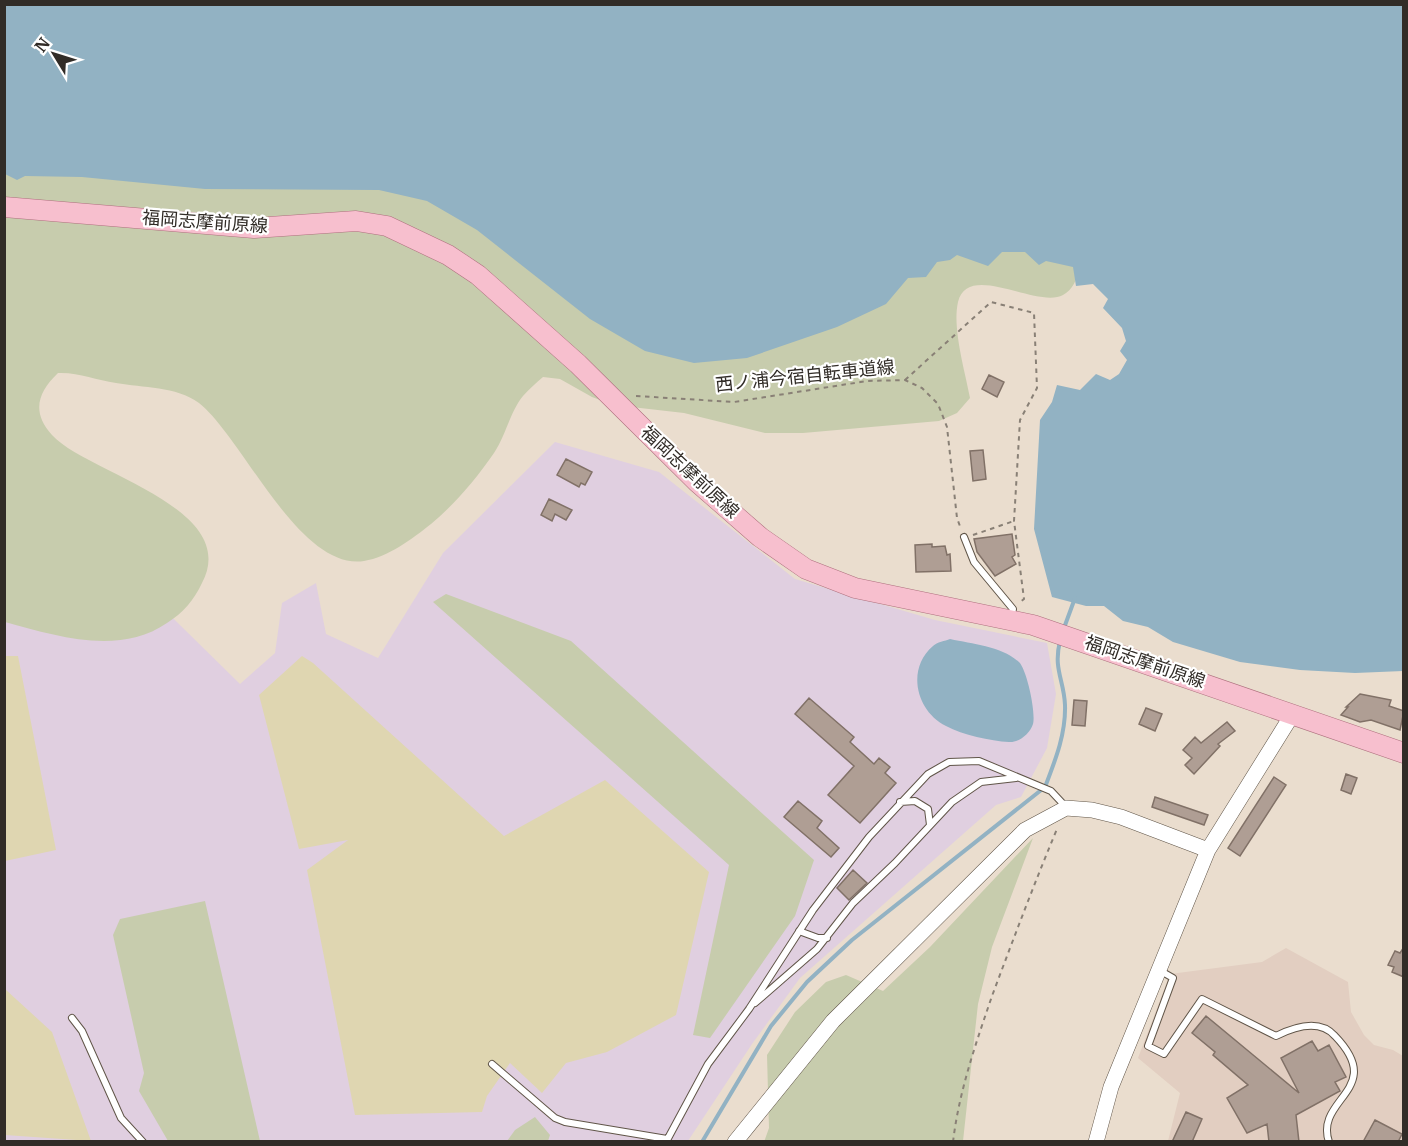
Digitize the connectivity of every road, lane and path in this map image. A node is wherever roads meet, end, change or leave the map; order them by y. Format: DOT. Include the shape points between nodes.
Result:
graph roads {
  1 [pos="4,207"];
  2 [pos="905,380"];
  3 [pos="612,397"];
  4 [pos="1014,522"];
  5 [pos="964,537"];
  6 [pos="1012,614"];
  7 [pos="1292,715"];
  8 [pos="1404,753"];
  9 [pos="1017,778"];
  10 [pos="900,802"];
  11 [pos="1066,808"];
  12 [pos="930,826"];
  13 [pos="1208,850"];
  14 [pos="799,931"];
  15 [pos="828,938"];
  16 [pos="1159,969"];
  17 [pos="749,1009"];
  18 [pos="72,1018"];
  19 [pos="492,1064"];
  20 [pos="667,1140"];
  21 [pos="143,1142"];
  22 [pos="735,1142"];
  23 [pos="953,1142"];
  24 [pos="1096,1142"];
  25 [pos="1329,1142"];
  1 -- 3 [label="main road, 福岡志摩前原線" via="254,228 356,221 387,226 448,255 478,275"];
  2 -- 3 [label="path, 西ノ浦今宿自転車道線" via="867,381 734,402"];
  2 -- 4 [label="path" via="992,302 1034,313 1037,388 1020,420"];
  2 -- 5 [label="path, 西ノ浦今宿自転車道線" via="922,388 938,404 947,427 957,518"];
  3 -- 6 [label="main road, 福岡志摩前原線" via="697,482 760,537 806,569 855,588"];
  4 -- 5 [label="path"];
  4 -- 6 [label="path" via="1024,599"];
  5 -- 6 [label="lane" via="974,562"];
  6 -- 7 [label="main road, 福岡志摩前原線"];
  7 -- 8 [label="main road, 福岡志摩前原線"];
  7 -- 13 [label="street"];
  9 -- 10 [label="lane" via="979,761 949,762 928,774"];
  9 -- 11 [label="lane" via="1051,792"];
  9 -- 12 [label="lane" via="981,782 952,802"];
  10 -- 12 [label="lane" via="915,801 928,809"];
  10 -- 14 [label="lane"];
  11 -- 13 [label="street" via="1121,817"];
  11 -- 22 [label="street" via="1025,830 833,1021"];
  11 -- 23 [label="path" via="1020,918 977,1040"];
  12 -- 15 [label="lane" via="853,903"];
  13 -- 16 [label="street"];
  14 -- 15 [label="lane"];
  14 -- 17 [label="lane"];
  15 -- 17 [label="lane"];
  16 -- 24 [label="street" via="1111,1087"];
  16 -- 25 [label="lane" via="1173,978 1148,1046 1164,1054 1202,999 1276,1036 1315,1025 1332,1032 1355,1065 1352,1084 1326,1124"];
  17 -- 20 [label="lane" via="708,1064"];
  18 -- 21 [label="lane" via="82,1031 121,1118"];
  19 -- 20 [label="lane" via="555,1118"];
}
